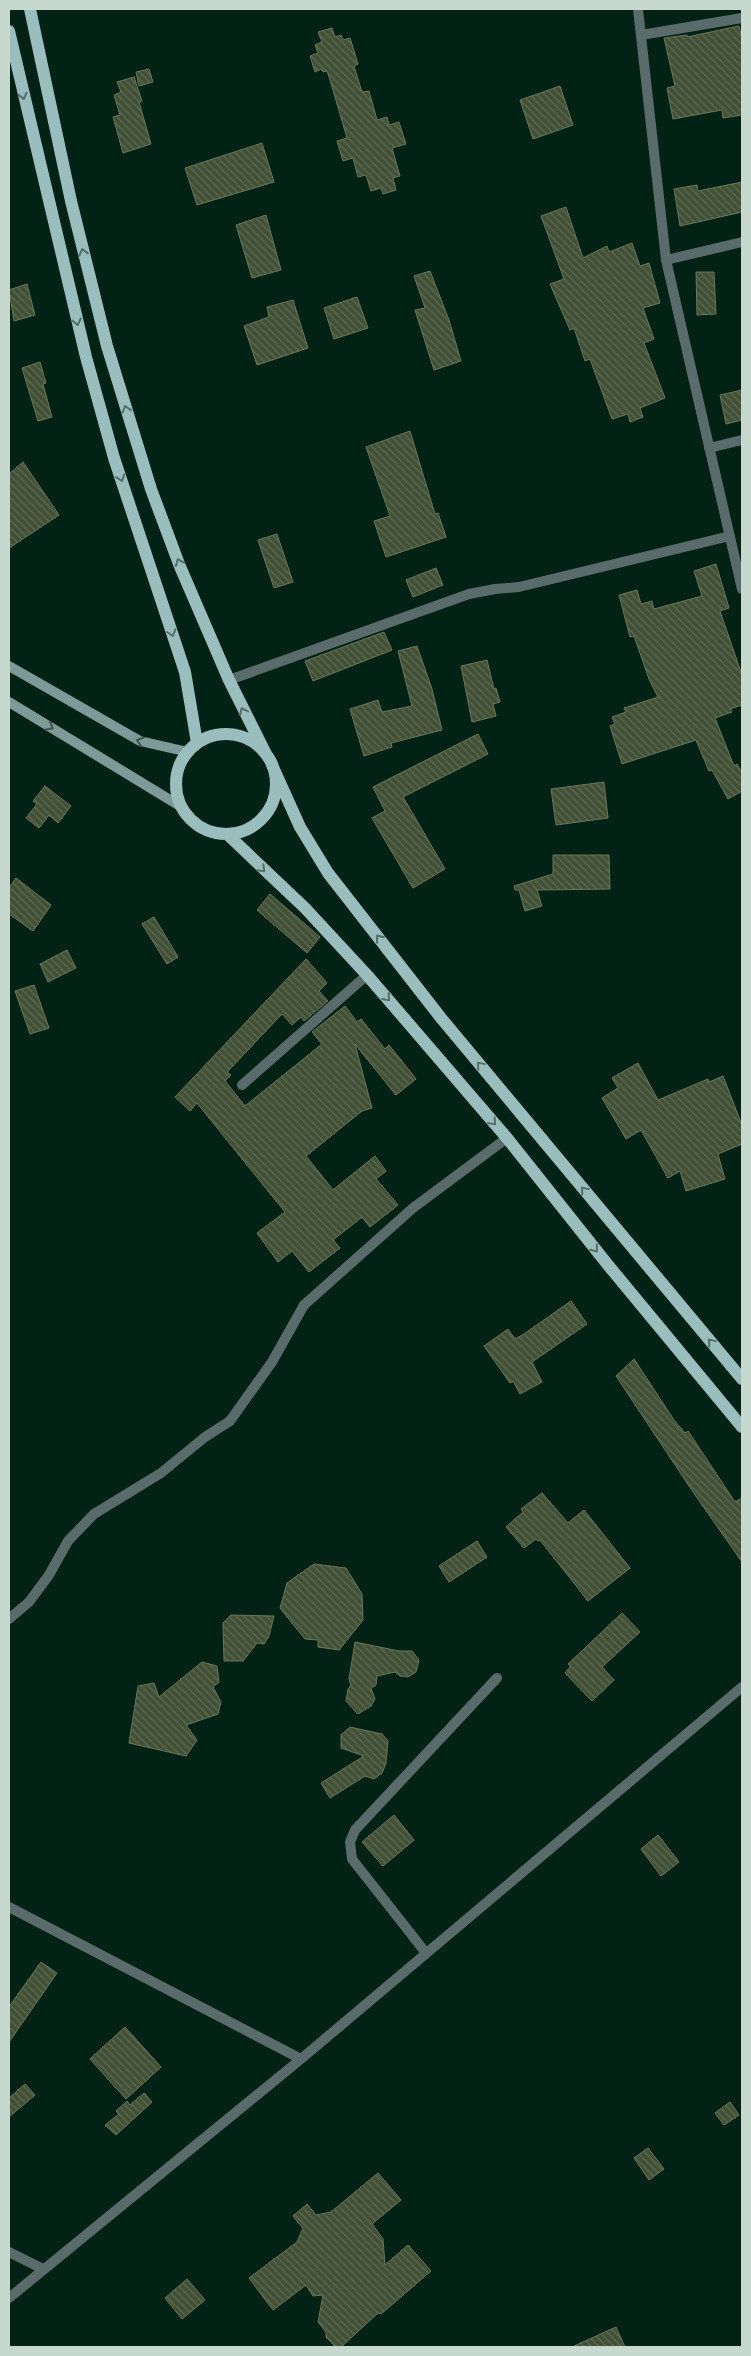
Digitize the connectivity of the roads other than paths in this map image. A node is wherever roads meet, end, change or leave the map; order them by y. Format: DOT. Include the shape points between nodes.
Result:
graph roads {
  1 [pos="30,9"];
  2 [pos="638,9"];
  3 [pos="742,18"];
  4 [pos="9,31"];
  5 [pos="641,35"];
  6 [pos="10,50"];
  7 [pos="742,242"];
  8 [pos="666,260"];
  9 [pos="742,440"];
  10 [pos="709,448"];
  11 [pos="730,536"];
  12 [pos="742,589"];
  13 [pos="9,666"];
  14 [pos="229,680"];
  15 [pos="9,702"];
  16 [pos="192,747"];
  17 [pos="269,760"];
  18 [pos="180,806"];
  19 [pos="228,835"];
  20 [pos="367,975"];
  21 [pos="242,1085"];
  22 [pos="507,1138"];
  23 [pos="742,1379"];
  24 [pos="742,1427"];
  25 [pos="9,1619"];
  26 [pos="497,1678"];
  27 [pos="742,1687"];
  28 [pos="9,1906"];
  29 [pos="426,1953"];
  30 [pos="301,2059"];
  31 [pos="9,2252"];
  32 [pos="43,2269"];
  33 [pos="9,2298"];
  14 -- 1 [label="main road, one-way" via="151,489 107,346 71,201"];
  2 -- 5 [label="street"];
  3 -- 5 [label="street"];
  4 -- 6 [label="main road"];
  5 -- 8 [label="street"];
  6 -- 16 [label="main road, one-way" via="114,458 185,672"];
  7 -- 8 [label="street"];
  8 -- 10 [label="street"];
  9 -- 10 [label="street"];
  10 -- 11 [label="street"];
  11 -- 12 [label="street"];
  11 -- 14 [label="street" via="520,587 469,594"];
  16 -- 13 [label="main road, one-way" via="140,742"];
  17 -- 14 [label="main road, one-way"];
  15 -- 18 [label="main road, one-way"];
  16 -- 17 [label="main road" via="209,737 234,734 246,738"];
  16 -- 18 [label="main road" via="179,766 176,783"];
  17 -- 19 [label="main road" via="276,781 268,812 257,824 243,832"];
  23 -- 17 [label="main road, one-way" via="440,1018 328,873 300,827"];
  18 -- 19 [label="main road" via="192,821 208,832"];
  19 -- 20 [label="main road, one-way" via="305,908"];
  20 -- 21 [label="street"];
  20 -- 22 [label="main road, one-way"];
  22 -- 24 [label="main road, one-way"];
  22 -- 25 [label="street" via="413,1208 304,1305 272,1362 230,1421 161,1473 94,1514 68,1541 29,1602"];
  26 -- 29 [label="street" via="355,1830 350,1842 352,1859"];
  27 -- 29 [label="street"];
  28 -- 30 [label="street"];
  29 -- 30 [label="street"];
  30 -- 32 [label="street"];
  31 -- 32 [label="street"];
  32 -- 33 [label="street"];
}
